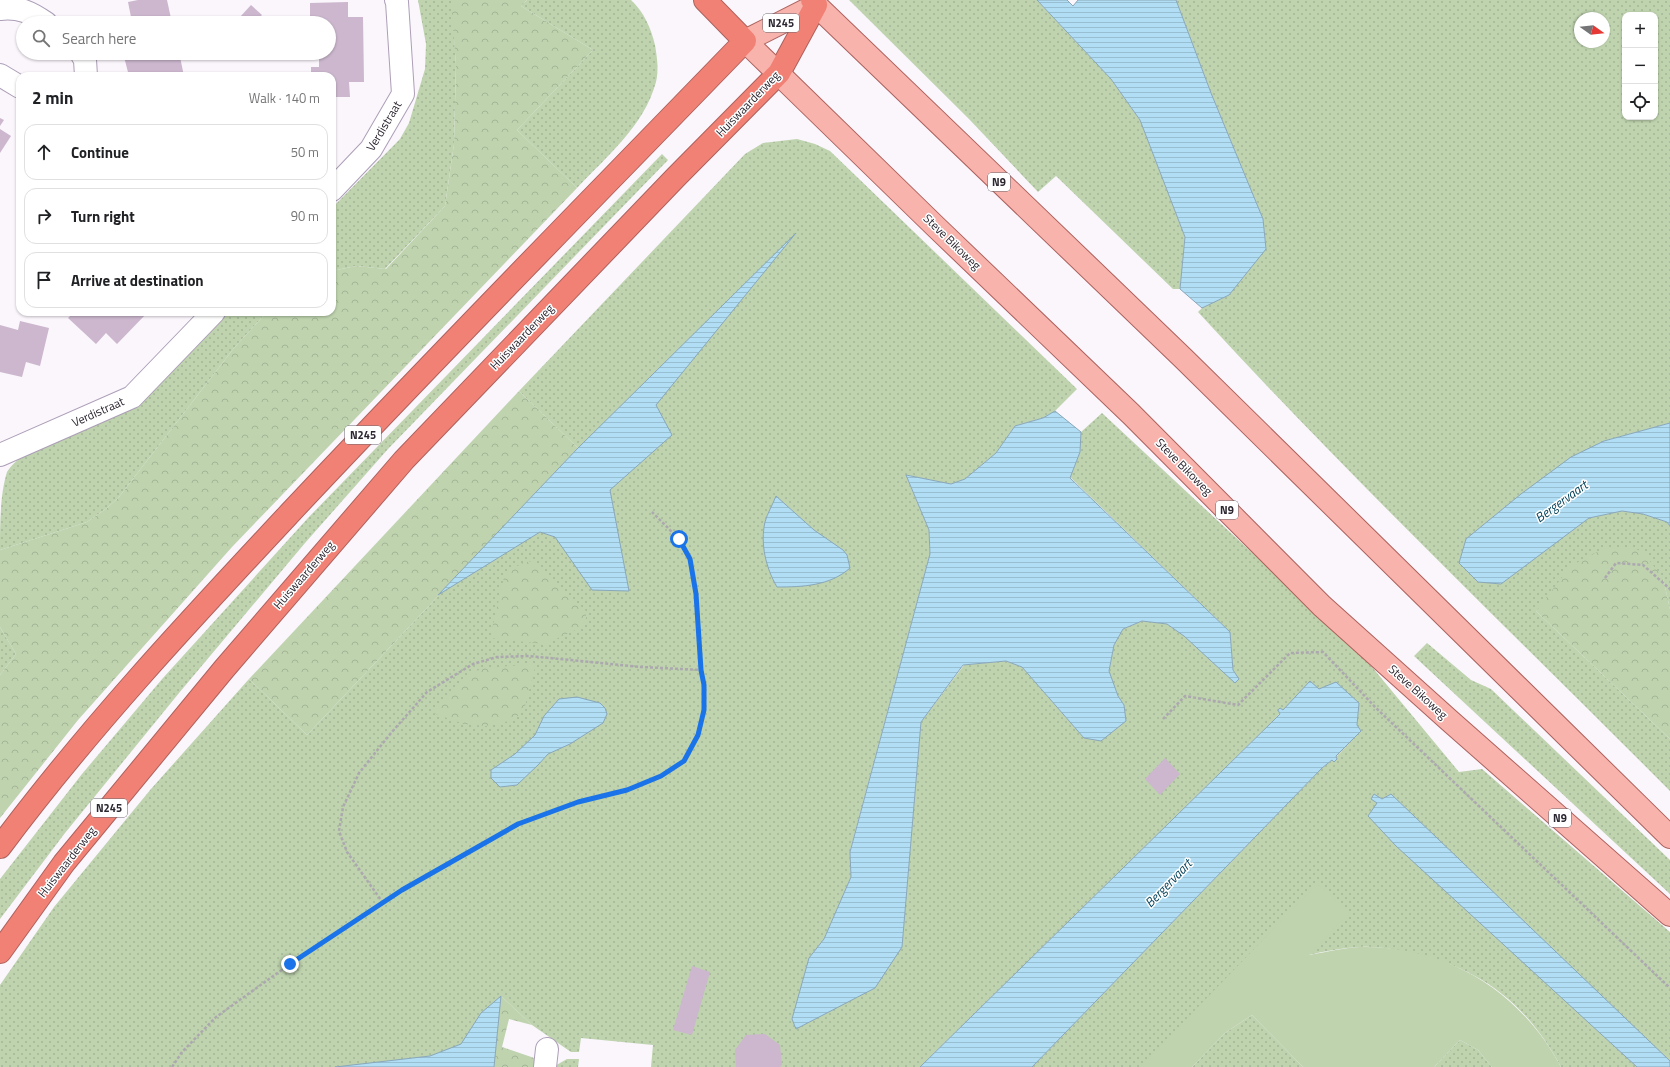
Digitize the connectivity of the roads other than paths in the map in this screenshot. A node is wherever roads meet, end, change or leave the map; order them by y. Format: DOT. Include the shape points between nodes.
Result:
graph roads {
  1 [pos="396,0"];
  2 [pos="705,0"];
  3 [pos="814,2"];
  4 [pos="0,9"];
  5 [pos="36,16"];
  6 [pos="745,41"];
  7 [pos="85,60"];
  8 [pos="86,72"];
  9 [pos="780,73"];
  10 [pos="0,75"];
  11 [pos="16,85"];
  12 [pos="336,186"];
  13 [pos="210,316"];
  14 [pos="0,455"];
  15 [pos="1670,837"];
  16 [pos="0,846"];
  17 [pos="1670,915"];
  18 [pos="0,952"];
  1 -- 12 [label="street, Verdistraat" via="403,94 371,149"];
  2 -- 6 [label="highway, N9"];
  3 -- 6 [label="main road, N245"];
  3 -- 9 [label="highway, Huiswaarderweg / N245"];
  3 -- 15 [label="main road, N9" via="1183,358"];
  4 -- 5 [label="street" via="15,8"];
  6 -- 9 [label="main road, N9"];
  6 -- 16 [label="highway, N245" via="360,438 170,641 36,798"];
  7 -- 8 [label="street"];
  9 -- 17 [label="main road, Steve Bikoweg / N9" via="1125,408 1322,606"];
  9 -- 18 [label="highway, Huiswaarderweg / N245" via="676,177 404,460 229,663 64,863"];
  10 -- 11 [label="street"];
  13 -- 14 [label="street, Verdistraat" via="132,397"];
}
